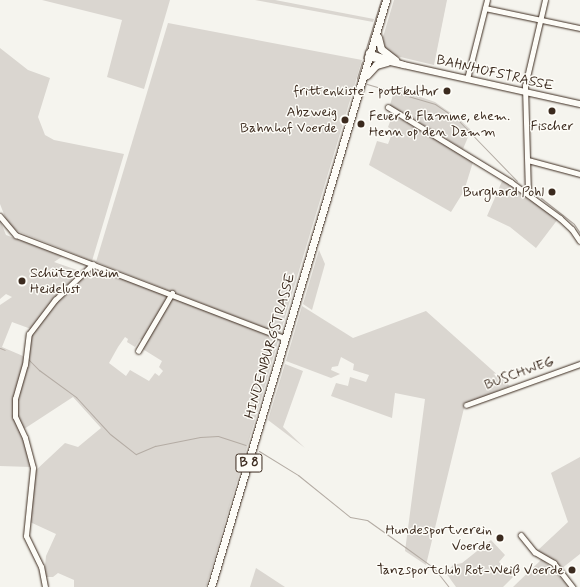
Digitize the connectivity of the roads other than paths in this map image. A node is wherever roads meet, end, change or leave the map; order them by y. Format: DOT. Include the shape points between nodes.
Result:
graph roads {
  1 [pos="386,0"];
  2 [pos="487,0"];
  3 [pos="545,0"];
  4 [pos="485,8"];
  5 [pos="541,20"];
  6 [pos="580,28"];
  7 [pos="378,37"];
  8 [pos="371,55"];
  9 [pos="395,60"];
  10 [pos="387,62"];
  11 [pos="404,65"];
  12 [pos="367,74"];
  13 [pos="467,79"];
  14 [pos="526,92"];
  15 [pos="580,104"];
  16 [pos="388,107"];
  17 [pos="353,112"];
  18 [pos="528,160"];
  19 [pos="580,174"];
  20 [pos="528,194"];
  21 [pos="0,216"];
  22 [pos="580,241"];
  23 [pos="93,264"];
  24 [pos="172,293"];
  25 [pos="285,338"];
  26 [pos="138,351"];
  27 [pos="580,364"];
  28 [pos="466,405"];
  29 [pos="521,535"];
  30 [pos="45,587"];
  31 [pos="211,587"];
  32 [pos="573,587"];
  1 -- 7 [label="main road, HINDENBURGSTRASSE / B 8"];
  1 -- 8 [label="main road, HINDENBURGSTRASSE / B 8"];
  2 -- 4 [label="street"];
  3 -- 5 [label="street"];
  4 -- 5 [label="street"];
  4 -- 13 [label="street"];
  5 -- 6 [label="street"];
  5 -- 14 [label="street" via="525,86"];
  7 -- 8 [label="main road, HINDENBURGSTRASSE / B 8"];
  7 -- 9 [label="main road" via="381,49"];
  8 -- 9 [label="street, BAHNHOFSTRASSE"];
  8 -- 10 [label="street, BAHNHOFSTRASSE"];
  8 -- 12 [label="main road, HINDENBURGSTRASSE / B 8"];
  8 -- 17 [label="main road, HINDENBURGSTRASSE / B 8"];
  9 -- 11 [label="street, BAHNHOFSTRASSE"];
  10 -- 11 [label="street, BAHNHOFSTRASSE"];
  10 -- 12 [label="main road" via="376,65"];
  11 -- 13 [label="street, BAHNHOFSTRASSE"];
  12 -- 17 [label="main road, HINDENBURGSTRASSE / B 8"];
  13 -- 14 [label="street, BAHNHOFSTRASSE"];
  14 -- 15 [label="street, BAHNHOFSTRASSE"];
  14 -- 18 [label="street"];
  16 -- 20 [label="street"];
  17 -- 25 [label="main road, HINDENBURGSTRASSE / B 8"];
  18 -- 19 [label="street"];
  18 -- 20 [label="street"];
  20 -- 22 [label="street" via="572,229"];
  21 -- 23 [label="street" via="16,235"];
  23 -- 24 [label="street"];
  23 -- 30 [label="street" via="55,300 29,334 25,365 15,399 15,417 25,438 34,468 26,536 41,567"];
  24 -- 25 [label="street"];
  24 -- 26 [label="street"];
  25 -- 31 [label="main road, HINDENBURGSTRASSE / B 8"];
  27 -- 28 [label="street, BUSCHWEG"];
  29 -- 32 [label="street" via="535,552 554,563"];
}
